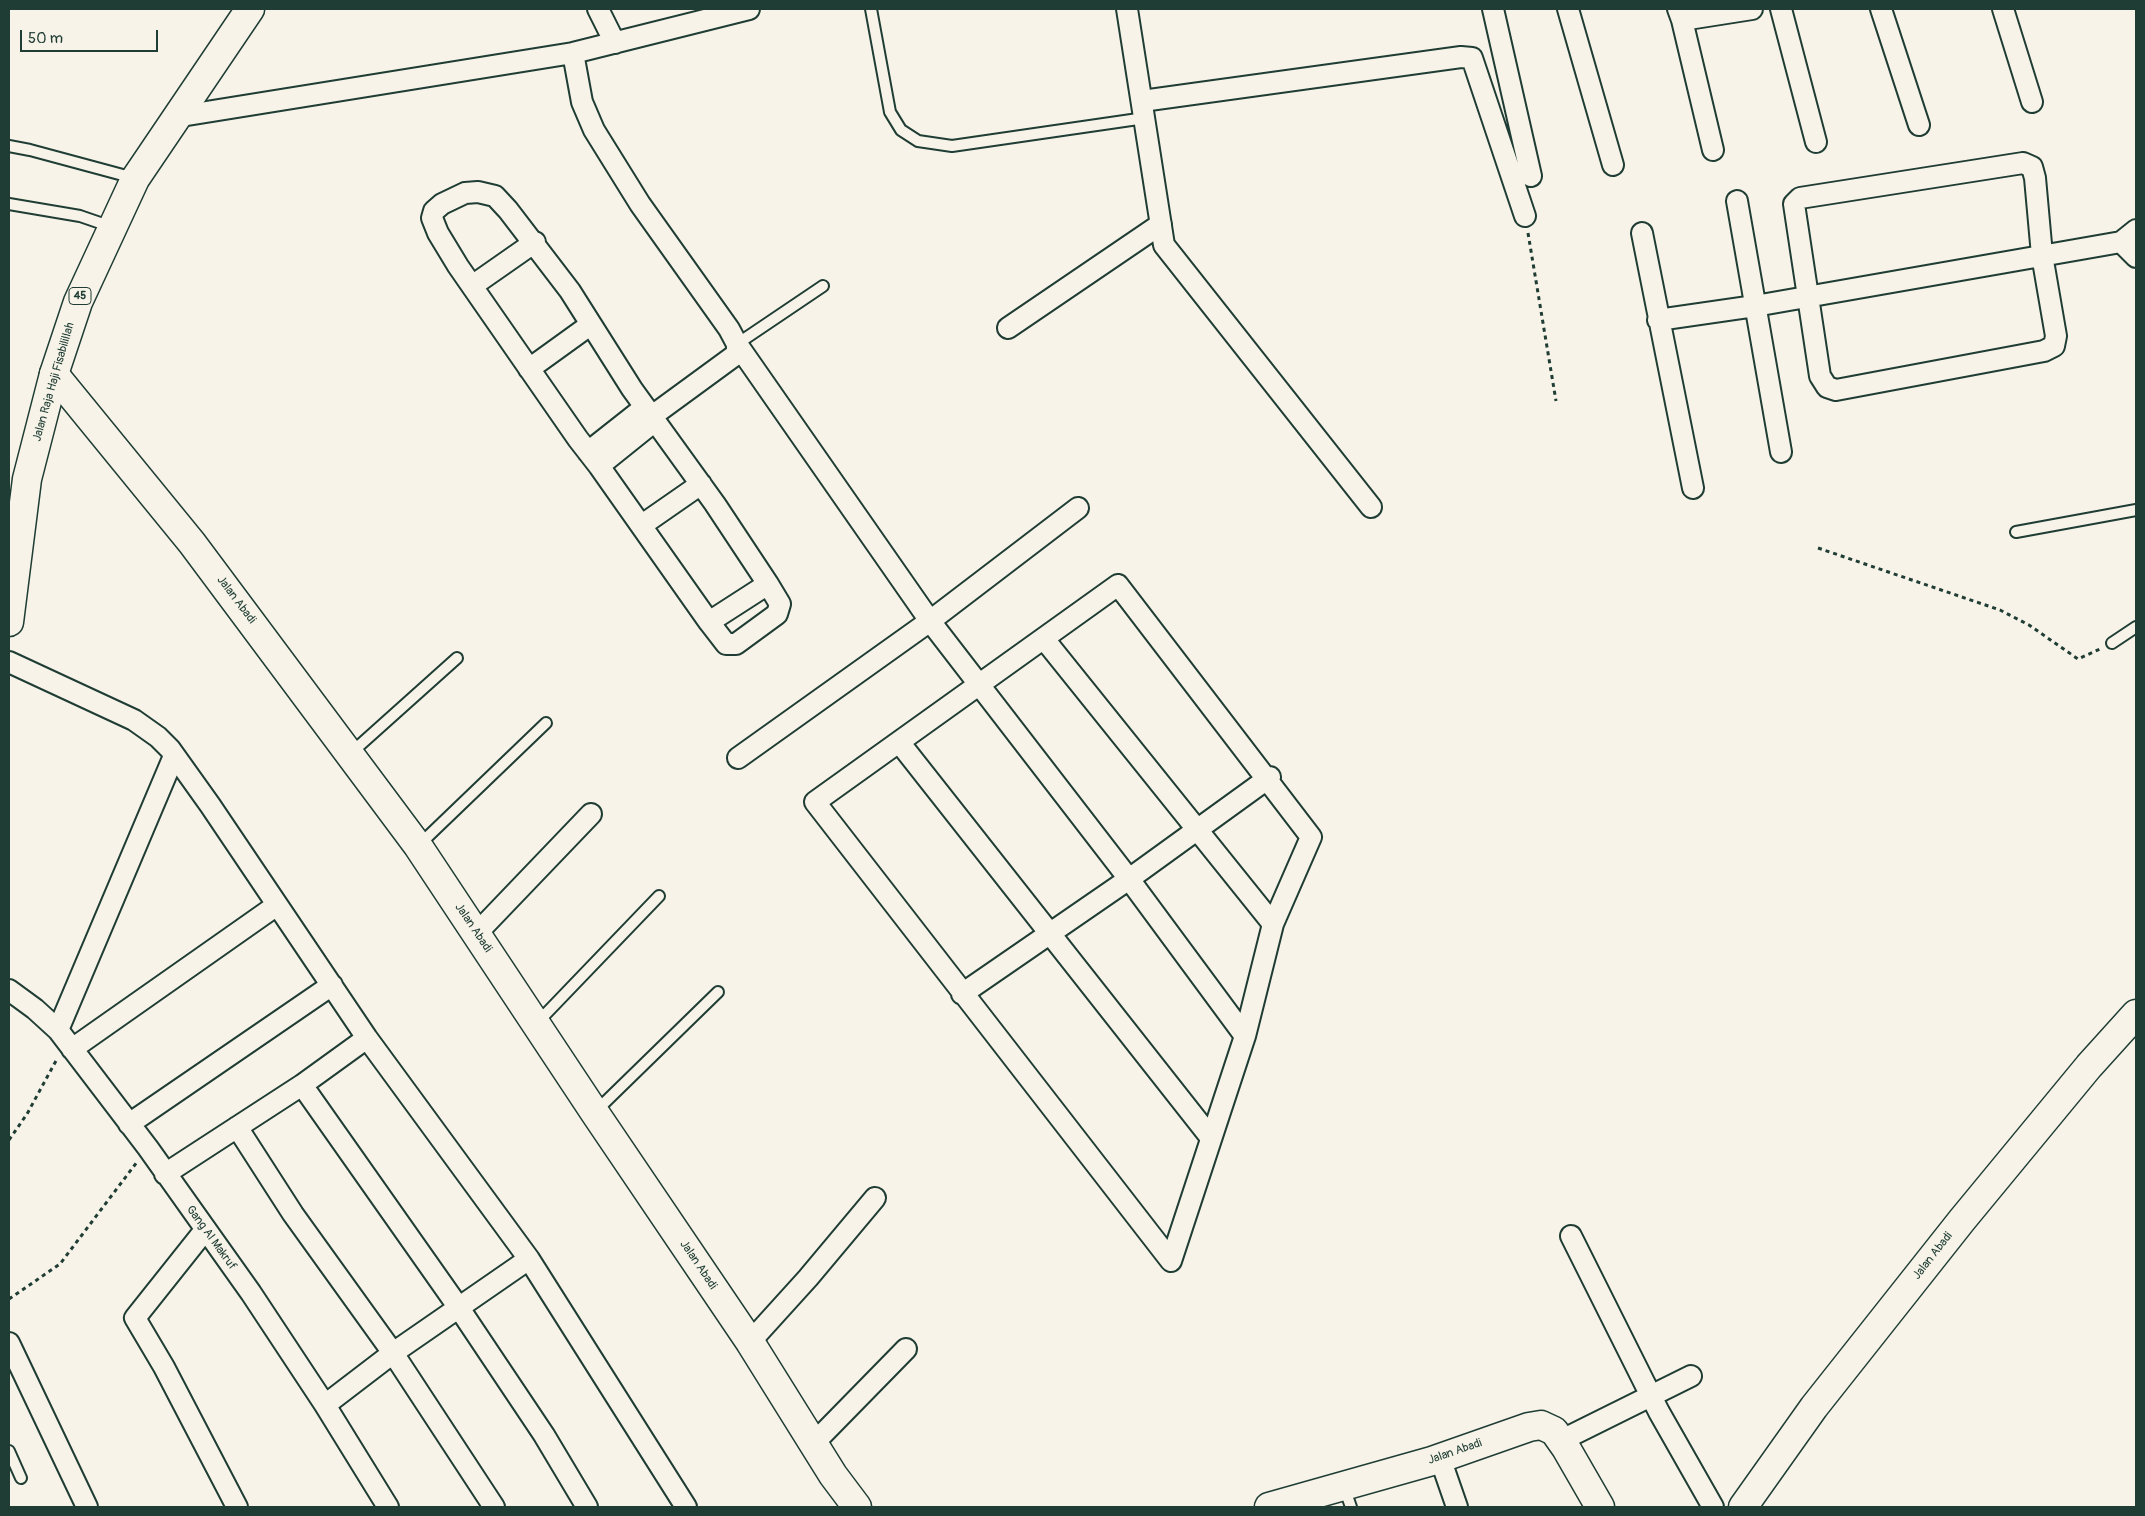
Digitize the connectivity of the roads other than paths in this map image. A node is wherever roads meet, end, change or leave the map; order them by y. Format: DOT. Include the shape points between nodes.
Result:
graph roads {
  1 [pos="250,9"];
  2 [pos="598,9"];
  3 [pos="749,9"];
  4 [pos="871,9"];
  5 [pos="1127,9"];
  6 [pos="1493,9"];
  7 [pos="1568,9"];
  8 [pos="1752,9"];
  9 [pos="1781,9"];
  10 [pos="1881,9"];
  11 [pos="2003,9"];
  12 [pos="1680,15"];
  13 [pos="615,43"];
  14 [pos="574,54"];
  15 [pos="2032,102"];
  16 [pos="1144,110"];
  17 [pos="176,118"];
  18 [pos="1919,125"];
  19 [pos="1816,142"];
  20 [pos="9,146"];
  21 [pos="1713,150"];
  22 [pos="1613,165"];
  23 [pos="1531,176"];
  24 [pos="135,178"];
  25 [pos="1737,201"];
  26 [pos="9,204"];
  27 [pos="1525,216"];
  28 [pos="1161,224"];
  29 [pos="113,228"];
  30 [pos="1642,233"];
  31 [pos="2129,236"];
  32 [pos="535,242"];
  33 [pos="2042,255"];
  34 [pos="2136,257"];
  35 [pos="472,286"];
  36 [pos="823,286"];
  37 [pos="1808,297"];
  38 [pos="1756,306"];
  39 [pos="1658,320"];
  40 [pos="590,325"];
  41 [pos="1008,328"];
  42 [pos="737,344"];
  43 [pos="529,369"];
  44 [pos="54,374"];
  45 [pos="651,415"];
  46 [pos="1781,452"];
  47 [pos="593,459"];
  48 [pos="701,484"];
  49 [pos="1693,488"];
  50 [pos="1371,507"];
  51 [pos="1078,508"];
  52 [pos="2136,510"];
  53 [pos="642,525"];
  54 [pos="2016,532"];
  55 [pos="768,584"];
  56 [pos="9,618"];
  57 [pos="930,621"];
  58 [pos="709,622"];
  59 [pos="2136,627"];
  60 [pos="1044,639"];
  61 [pos="2112,643"];
  62 [pos="458,658"];
  63 [pos="9,662"];
  64 [pos="979,685"];
  65 [pos="546,723"];
  66 [pos="899,742"];
  67 [pos="350,753"];
  68 [pos="174,756"];
  69 [pos="738,758"];
  70 [pos="1268,778"];
  71 [pos="591,814"];
  72 [pos="1196,830"];
  73 [pos="418,846"];
  74 [pos="1129,879"];
  75 [pos="659,896"];
  76 [pos="277,905"];
  77 [pos="1272,924"];
  78 [pos="477,933"];
  79 [pos="1050,933"];
  80 [pos="332,985"];
  81 [pos="9,990"];
  82 [pos="718,992"];
  83 [pos="962,994"];
  84 [pos="2136,1014"];
  85 [pos="536,1023"];
  86 [pos="1245,1036"];
  87 [pos="367,1038"];
  88 [pos="66,1040"];
  89 [pos="302,1085"];
  90 [pos="594,1113"];
  91 [pos="129,1124"];
  92 [pos="237,1127"];
  93 [pos="1211,1138"];
  94 [pos="165,1174"];
  95 [pos="875,1198"];
  96 [pos="205,1230"];
  97 [pos="1571,1236"];
  98 [pos="529,1259"];
  99 [pos="459,1308"];
  100 [pos="750,1342"];
  101 [pos="9,1343"];
  102 [pos="906,1349"];
  103 [pos="393,1352"];
  104 [pos="1691,1376"];
  105 [pos="1650,1395"];
  106 [pos="325,1405"];
  107 [pos="1560,1440"];
  108 [pos="813,1444"];
  109 [pos="9,1451"];
  110 [pos="1440,1458"];
  111 [pos="21,1478"];
  112 [pos="1347,1497"];
  113 [pos="87,1507"];
  114 [pos="236,1507"];
  115 [pos="388,1507"];
  116 [pos="494,1507"];
  117 [pos="587,1507"];
  118 [pos="686,1507"];
  119 [pos="857,1507"];
  120 [pos="1269,1507"];
  121 [pos="1457,1507"];
  122 [pos="1600,1507"];
  123 [pos="1713,1507"];
  124 [pos="1743,1507"];
  1 -- 17 [label="street, Jalan Raja Haji Fisabilillah / 45"];
  2 -- 13 [label="street"];
  3 -- 13 [label="street"];
  4 -- 16 [label="lane" via="890,112 901,130 918,141 952,146"];
  5 -- 16 [label="street"];
  6 -- 23 [label="street"];
  7 -- 22 [label="street"];
  8 -- 12 [label="street"];
  9 -- 19 [label="street"];
  10 -- 18 [label="street"];
  11 -- 15 [label="street"];
  12 -- 21 [label="street"];
  13 -- 14 [label="street"];
  14 -- 17 [label="street"];
  14 -- 42 [label="street" via="582,102 594,130 640,204"];
  16 -- 27 [label="street" via="1461,57 1472,58"];
  16 -- 28 [label="street"];
  17 -- 24 [label="street, Jalan Raja Haji Fisabilillah / 45"];
  20 -- 24 [label="lane"];
  24 -- 29 [label="street, Jalan Raja Haji Fisabilillah / 45"];
  25 -- 38 [label="street"];
  26 -- 29 [label="lane" via="80,216"];
  28 -- 41 [label="street"];
  28 -- 50 [label="street" via="1164,245"];
  29 -- 44 [label="street, Jalan Raja Haji Fisabilillah / 45" via="78,302"];
  30 -- 39 [label="street"];
  31 -- 33 [label="street"];
  31 -- 34 [label="street"];
  32 -- 35 [label="street"];
  32 -- 35 [label="street" via="495,196 465,193 442,204 432,218"];
  32 -- 40 [label="street"];
  33 -- 37 [label="street"];
  33 -- 37 [label="street" via="2056,336 2054,346 2044,351 1836,390 1828,387 1820,376"];
  33 -- 37 [label="street" via="2035,178 2032,167 2024,163 1800,198 1794,204 1794,215"];
  35 -- 43 [label="street"];
  36 -- 42 [label="lane"];
  37 -- 38 [label="street"];
  38 -- 39 [label="street"];
  38 -- 46 [label="street"];
  39 -- 49 [label="street"];
  40 -- 43 [label="street"];
  40 -- 45 [label="street"];
  42 -- 45 [label="street" via="737,352 728,361"];
  42 -- 57 [label="street"];
  43 -- 47 [label="street"];
  44 -- 56 [label="street, Jalan Raja Haji Fisabilillah / 45" via="27,479"];
  44 -- 67 [label="street, Jalan Abadi" via="192,543"];
  45 -- 47 [label="street"];
  45 -- 48 [label="street"];
  47 -- 53 [label="street"];
  48 -- 53 [label="street"];
  48 -- 55 [label="street"];
  51 -- 57 [label="street"];
  52 -- 54 [label="lane"];
  53 -- 58 [label="street"];
  55 -- 58 [label="street"];
  55 -- 58 [label="street" via="780,604 780,610 736,644 726,644"];
  57 -- 64 [label="street"];
  57 -- 69 [label="street"];
  59 -- 61 [label="lane"];
  60 -- 64 [label="street"];
  60 -- 70 [label="street" via="1118,586"];
  60 -- 72 [label="street"];
  62 -- 67 [label="lane"];
  63 -- 68 [label="street" via="134,720 158,737"];
  64 -- 66 [label="street"];
  64 -- 74 [label="street"];
  65 -- 73 [label="lane"];
  66 -- 79 [label="street"];
  66 -- 83 [label="street" via="815,802"];
  67 -- 73 [label="street, Jalan Abadi"];
  68 -- 76 [label="street"];
  68 -- 88 [label="street"];
  70 -- 72 [label="street"];
  70 -- 77 [label="street" via="1311,837"];
  71 -- 78 [label="street"];
  72 -- 74 [label="street"];
  72 -- 77 [label="street"];
  73 -- 78 [label="street, Jalan Abadi"];
  74 -- 79 [label="street"];
  74 -- 86 [label="street"];
  75 -- 85 [label="lane"];
  76 -- 80 [label="street"];
  76 -- 88 [label="street"];
  77 -- 86 [label="street"];
  78 -- 85 [label="street, Jalan Abadi"];
  79 -- 83 [label="street"];
  79 -- 93 [label="street"];
  80 -- 87 [label="street"];
  80 -- 91 [label="street"];
  81 -- 88 [label="street, Gang Al Makruf" via="36,1009"];
  82 -- 90 [label="lane"];
  83 -- 93 [label="street" via="1171,1261"];
  84 -- 124 [label="street, Jalan Abadi" via="1955,1228 1814,1407"];
  85 -- 90 [label="street, Jalan Abadi"];
  86 -- 93 [label="street"];
  87 -- 89 [label="street"];
  87 -- 98 [label="street"];
  88 -- 91 [label="street, Gang Al Makruf"];
  89 -- 92 [label="street"];
  89 -- 99 [label="street"];
  90 -- 100 [label="street, Jalan Abadi"];
  91 -- 94 [label="street, Gang Al Makruf"];
  92 -- 94 [label="street"];
  92 -- 103 [label="street" via="294,1214"];
  94 -- 96 [label="street, Gang Al Makruf"];
  95 -- 100 [label="street"];
  96 -- 106 [label="street, Gang Al Makruf"];
  96 -- 114 [label="street" via="135,1318 164,1366"];
  97 -- 105 [label="street"];
  98 -- 99 [label="street"];
  98 -- 118 [label="street"];
  99 -- 103 [label="street"];
  99 -- 117 [label="street" via="544,1435"];
  100 -- 108 [label="street, Jalan Abadi"];
  101 -- 113 [label="street"];
  102 -- 108 [label="street"];
  103 -- 106 [label="street"];
  103 -- 116 [label="street"];
  104 -- 105 [label="street"];
  105 -- 107 [label="street"];
  105 -- 123 [label="street"];
  106 -- 115 [label="street, Gang Al Makruf"];
  107 -- 110 [label="street, Jalan Abadi" via="1554,1431 1541,1425"];
  107 -- 122 [label="street, Jalan Abadi"];
  108 -- 119 [label="street, Jalan Abadi"];
  109 -- 111 [label="lane"];
  110 -- 112 [label="street, Jalan Abadi"];
  110 -- 121 [label="street"];
  112 -- 120 [label="street, Jalan Abadi"];
}
